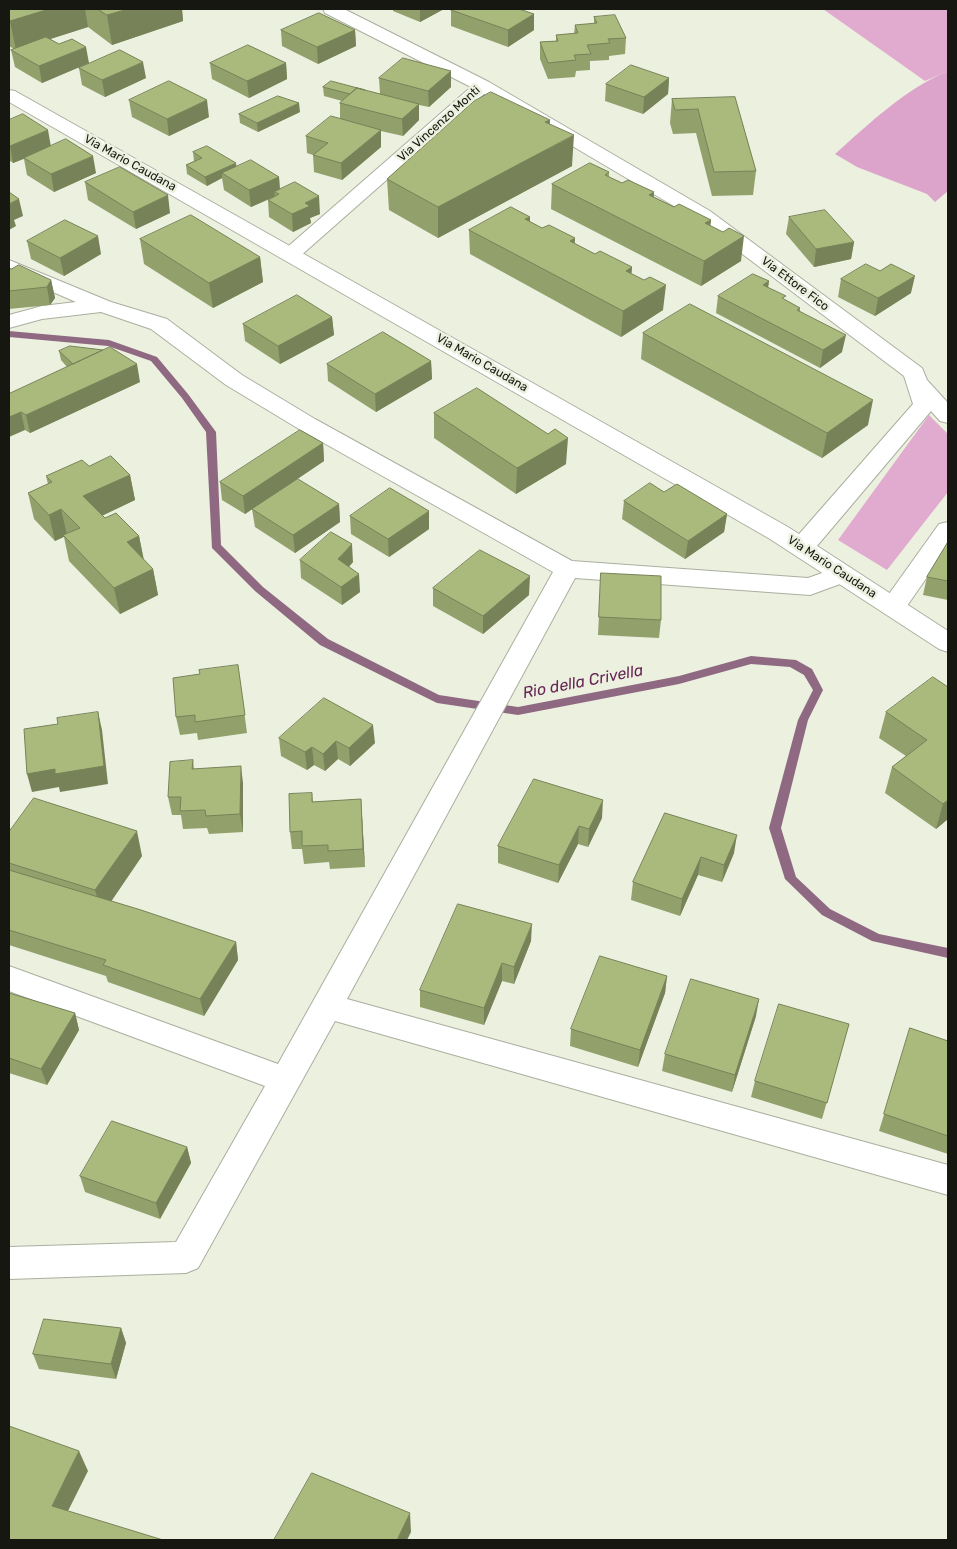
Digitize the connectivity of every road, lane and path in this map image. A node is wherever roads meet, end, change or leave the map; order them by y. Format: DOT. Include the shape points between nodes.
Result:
graph roads {
  1 [pos="331,9"];
  2 [pos="483,86"];
  3 [pos="9,94"];
  4 [pos="291,254"];
  5 [pos="9,266"];
  6 [pos="104,306"];
  7 [pos="9,322"];
  8 [pos="917,382"];
  9 [pos="948,416"];
  10 [pos="948,530"];
  11 [pos="802,547"];
  12 [pos="567,569"];
  13 [pos="842,574"];
  14 [pos="893,607"];
  15 [pos="948,643"];
  16 [pos="9,978"];
  17 [pos="327,1006"];
  18 [pos="285,1080"];
  19 [pos="948,1180"];
  20 [pos="9,1264"];
  1 -- 2 [label="street, Via Vincenzo Monti"];
  2 -- 4 [label="street, Via Vincenzo Monti"];
  2 -- 8 [label="street, Via Ettore Fico" via="703,215 914,373"];
  3 -- 4 [label="street, Via Mario Caudana"];
  4 -- 11 [label="street, Via Mario Caudana"];
  5 -- 6 [label="street"];
  6 -- 7 [label="street" via="62,309"];
  6 -- 12 [label="street" via="159,324 234,380 307,424"];
  8 -- 9 [label="street"];
  8 -- 11 [label="street, Via Ettore Fico" via="924,405"];
  10 -- 14 [label="street"];
  11 -- 13 [label="street, Via Mario Caudana"];
  12 -- 13 [label="street" via="810,587"];
  12 -- 17 [label="street"];
  13 -- 14 [label="street, Via Mario Caudana"];
  14 -- 15 [label="street, Via Mario Caudana"];
  16 -- 18 [label="street"];
  17 -- 18 [label="street"];
  17 -- 19 [label="street"];
  18 -- 20 [label="street" via="186,1257"];
}
